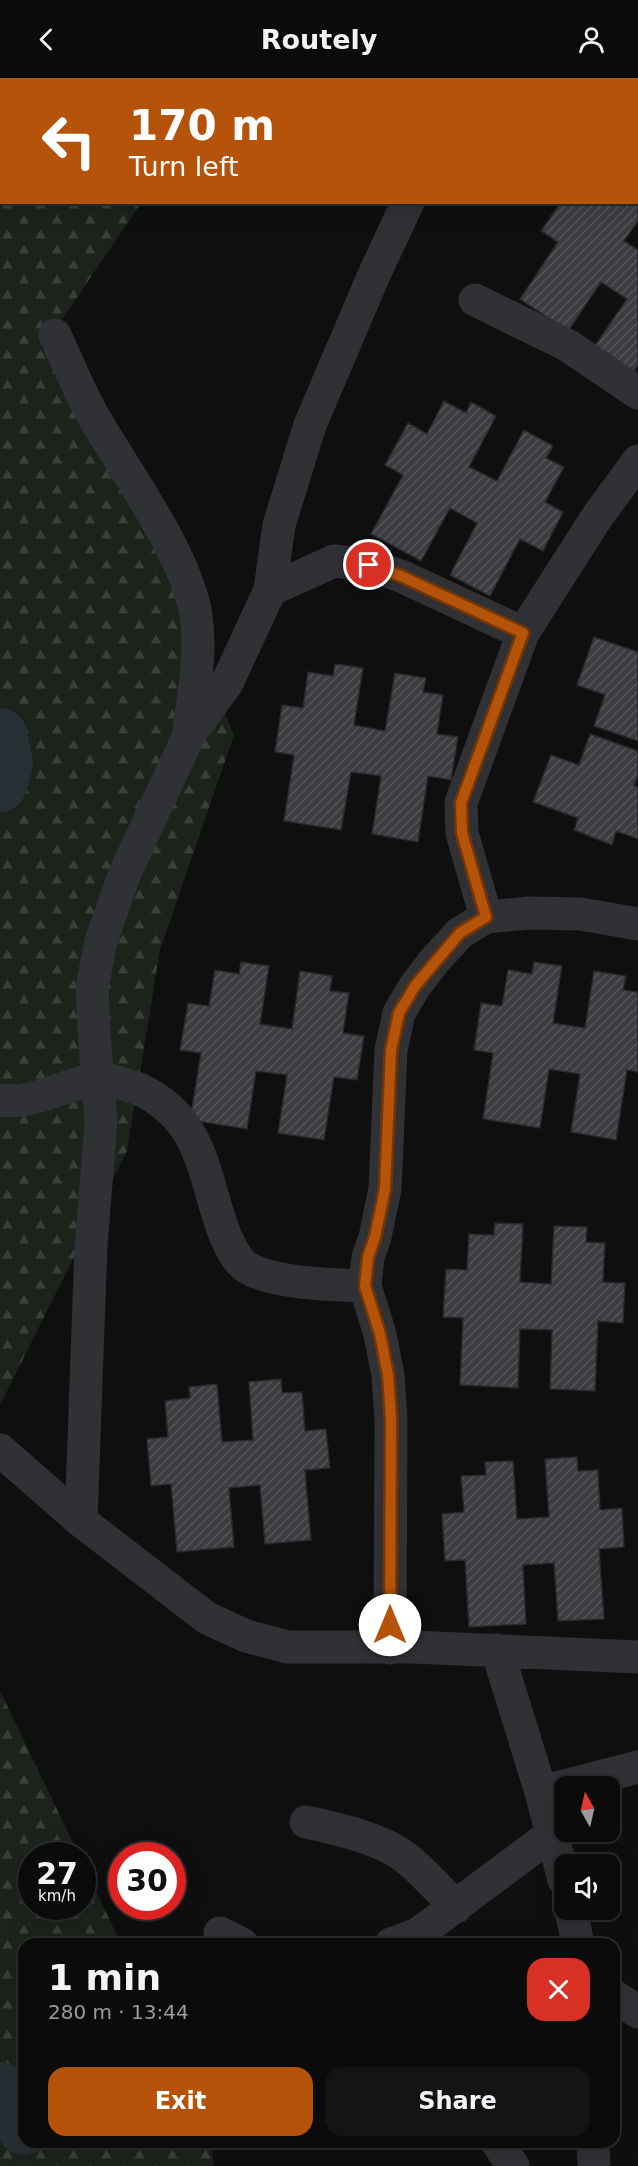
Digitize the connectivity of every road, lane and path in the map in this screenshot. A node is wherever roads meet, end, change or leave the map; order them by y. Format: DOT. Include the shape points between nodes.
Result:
graph roads {
  1 [pos="407,204"];
  2 [pos="475,300"];
  3 [pos="55,334"];
  4 [pos="638,393"];
  5 [pos="637,467"];
  6 [pos="270,590"];
  7 [pos="523,633"];
  8 [pos="189,735"];
  9 [pos="486,917"];
  10 [pos="638,924"];
  11 [pos="97,1078"];
  12 [pos="0,1100"];
  13 [pos="365,1286"];
  14 [pos="0,1450"];
  15 [pos="81,1521"];
  16 [pos="390,1648"];
  17 [pos="497,1650"];
  18 [pos="638,1657"];
  19 [pos="638,1767"];
  20 [pos="541,1792"];
  21 [pos="306,1822"];
  22 [pos="552,1834"];
  23 [pos="557,1854"];
  24 [pos="456,1906"];
  25 [pos="572,1920"];
  26 [pos="413,1938"];
  27 [pos="577,1938"];
  28 [pos="620,2000"];
  29 [pos="638,2012"];
  30 [pos="501,2148"];
  31 [pos="593,2148"];
  32 [pos="513,2166"];
  33 [pos="594,2166"];
  1 -- 6 [label="street" via="310,425 279,525"];
  2 -- 4 [label="street" via="567,345"];
  3 -- 8 [label="street" via="94,418 157,523 185,580 196,614 198,647"];
  5 -- 7 [label="street" via="597,517"];
  6 -- 7 [label="street" via="334,561 369,565"];
  6 -- 8 [label="street" via="227,683"];
  7 -- 9 [label="street" via="461,803 462,833"];
  8 -- 11 [label="street" via="125,873 102,938 92,986"];
  9 -- 10 [label="street" via="580,914"];
  9 -- 13 [label="street" via="460,933 435,960 399,1013 391,1050 385,1189"];
  11 -- 12 [label="street" via="33,1099"];
  11 -- 13 [label="street" via="141,1090 176,1113 195,1140 231,1249 248,1268 280,1279"];
  11 -- 15 [label="street" via="102,1123 91,1245"];
  13 -- 16 [label="street" via="388,1375"];
  14 -- 15 [label="street"];
  15 -- 16 [label="street" via="207,1618 246,1636 288,1647"];
  16 -- 17 [label="street"];
  17 -- 18 [label="street"];
  17 -- 20 [label="street"];
  19 -- 20 [label="street"];
  20 -- 22 [label="street"];
  21 -- 24 [label="street" via="340,1829 389,1847 405,1857"];
  22 -- 23 [label="street"];
  22 -- 24 [label="street"];
  24 -- 26 [label="street"];
  25 -- 27 [label="street"];
  28 -- 29 [label="street"];
  30 -- 32 [label="street"];
  31 -- 33 [label="street"];
}
